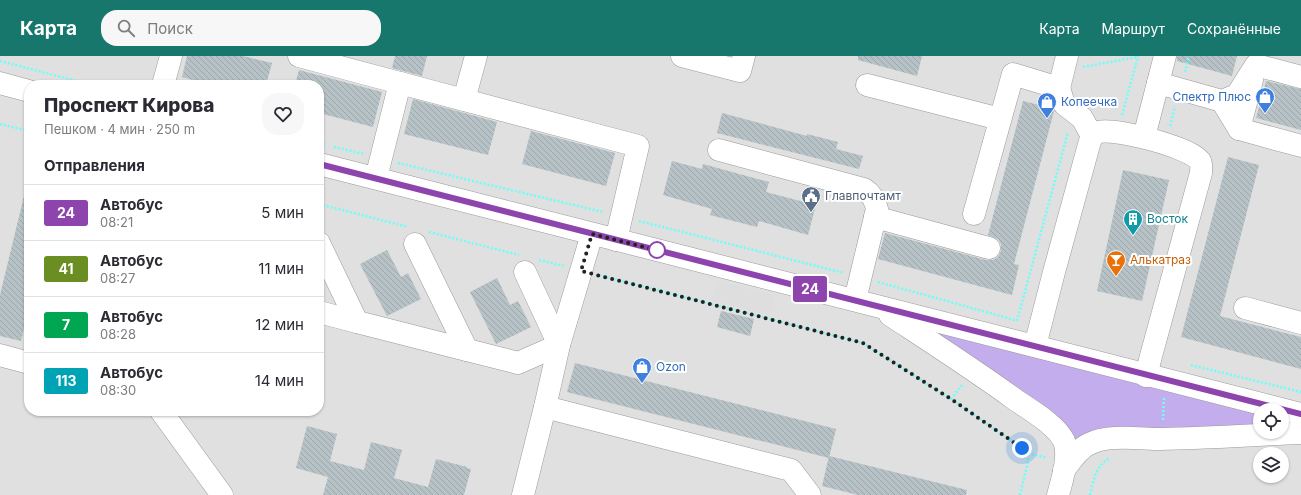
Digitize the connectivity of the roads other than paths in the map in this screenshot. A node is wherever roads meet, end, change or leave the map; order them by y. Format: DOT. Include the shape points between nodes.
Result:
graph roads {
  1 [pos="171,56"];
  2 [pos="299,56"];
  3 [pos="476,56"];
  4 [pos="682,56"];
  5 [pos="744,56"];
  6 [pos="1165,56"];
  7 [pos="1257,61"];
  8 [pos="1063,71"];
  9 [pos="1301,77"];
  10 [pos="164,80"];
  11 [pos="0,83"];
  12 [pos="400,83"];
  13 [pos="1158,83"];
  14 [pos="867,86"];
  15 [pos="24,90"];
  16 [pos="464,100"];
  17 [pos="1222,100"];
  18 [pos="1000,119"];
  19 [pos="1239,129"];
  20 [pos="1092,136"];
  21 [pos="1144,137"];
  22 [pos="1301,146"];
  23 [pos="719,150"];
  24 [pos="324,154"];
  25 [pos="378,168"];
  26 [pos="974,214"];
  27 [pos="875,217"];
  28 [pos="418,234"];
  29 [pos="592,234"];
  30 [pos="616,240"];
  31 [pos="990,248"];
  32 [pos="324,253"];
  33 [pos="527,262"];
  34 [pos="856,300"];
  35 [pos="876,306"];
  36 [pos="1245,308"];
  37 [pos="324,313"];
  38 [pos="357,322"];
  39 [pos="1301,323"];
  40 [pos="1037,336"];
  41 [pos="559,345"];
  42 [pos="467,350"];
  43 [pos="0,355"];
  44 [pos="24,362"];
  45 [pos="1146,376"];
  46 [pos="545,407"];
  47 [pos="1301,414"];
  48 [pos="165,416"];
  49 [pos="1301,433"];
  50 [pos="1064,470"];
  51 [pos="222,495"];
  52 [pos="522,495"];
  53 [pos="810,495"];
  54 [pos="1058,495"];
  1 -- 10 [label="street"];
  2 -- 12 [label="street"];
  3 -- 16 [label="street"];
  4 -- 5 [label="street" via="740,71"];
  6 -- 13 [label="street"];
  7 -- 9 [label="street"];
  7 -- 17 [label="street" via="1237,95"];
  7 -- 19 [label="street"];
  8 -- 18 [label="street" via="1013,74"];
  8 -- 20 [label="street" via="1064,104 1082,118"];
  11 -- 15 [label="street"];
  12 -- 16 [label="street"];
  12 -- 25 [label="street"];
  13 -- 17 [label="street"];
  13 -- 21 [label="street"];
  14 -- 18 [label="street"];
  16 -- 30 [label="street" via="638,146"];
  17 -- 19 [label="street"];
  18 -- 26 [label="street"];
  19 -- 22 [label="street"];
  20 -- 21 [label="street" via="1107,132"];
  20 -- 40 [label="street"];
  21 -- 45 [label="street" via="1191,155 1199,160 1201,166"];
  23 -- 27 [label="street" via="864,189 876,201"];
  24 -- 25 [label="street"];
  25 -- 29 [label="street"];
  27 -- 31 [label="street"];
  27 -- 34 [label="street"];
  28 -- 42 [label="street"];
  29 -- 30 [label="street"];
  29 -- 41 [label="street"];
  30 -- 34 [label="street"];
  32 -- 38 [label="street"];
  33 -- 41 [label="street"];
  34 -- 35 [label="street"];
  35 -- 40 [label="street"];
  35 -- 50 [label="street" via="973,370 1052,427 1064,442"];
  36 -- 39 [label="street"];
  37 -- 38 [label="street"];
  38 -- 42 [label="street"];
  40 -- 45 [label="street"];
  41 -- 42 [label="street" via="518,363"];
  41 -- 46 [label="street"];
  43 -- 44 [label="street"];
  45 -- 47 [label="street"];
  46 -- 52 [label="street"];
  46 -- 53 [label="street" via="791,470"];
  48 -- 51 [label="street"];
  49 -- 50 [label="street" via="1098,441 1083,448"];
  50 -- 54 [label="street"];
}
